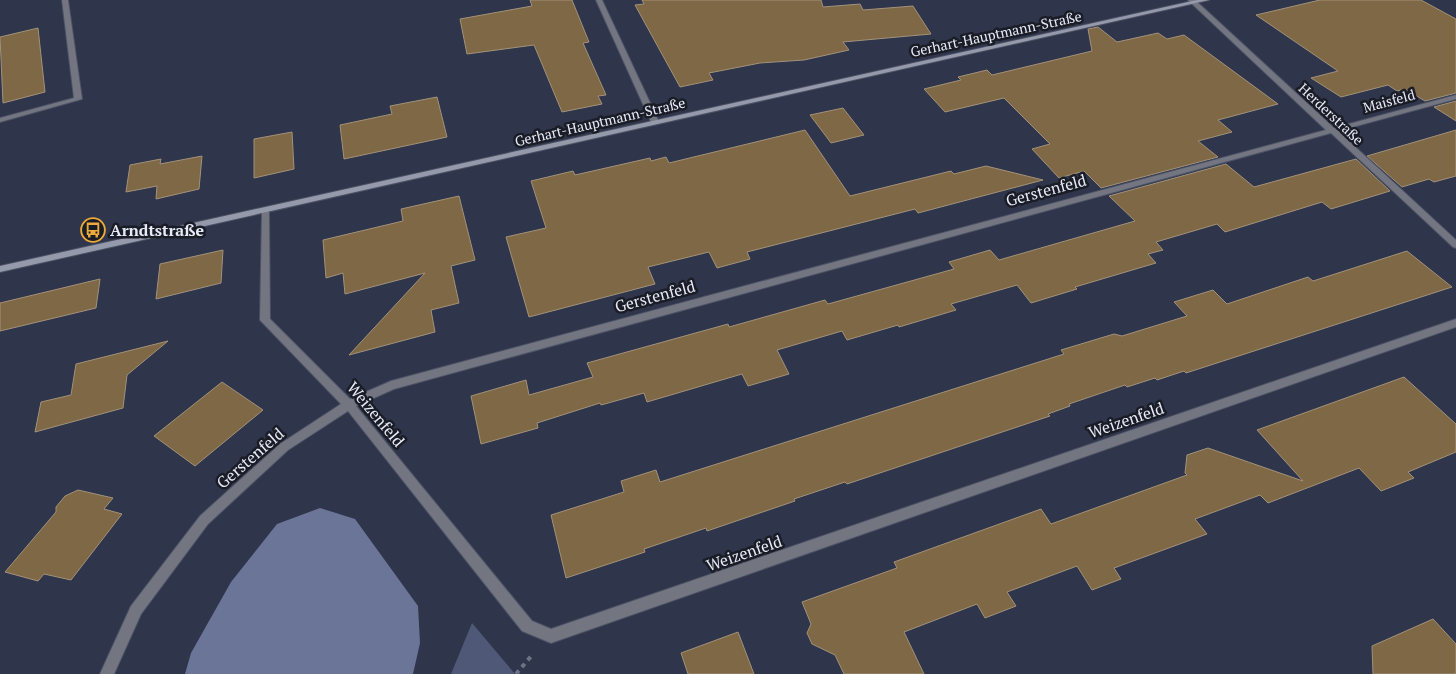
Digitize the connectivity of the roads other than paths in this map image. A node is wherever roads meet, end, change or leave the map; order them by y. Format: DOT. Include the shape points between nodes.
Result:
graph roads {
  1 [pos="65,0"];
  2 [pos="599,0"];
  3 [pos="1206,0"];
  4 [pos="1192,1"];
  5 [pos="1456,96"];
  6 [pos="0,120"];
  7 [pos="655,122"];
  8 [pos="1329,130"];
  9 [pos="264,211"];
  10 [pos="1456,245"];
  11 [pos="0,270"];
  12 [pos="1456,323"];
  13 [pos="349,405"];
  14 [pos="106,674"];
  1 -- 6 [label="street" via="78,99"];
  2 -- 7 [label="street"];
  3 -- 4 [label="street, Gerhart-Hauptmann-Straße"];
  4 -- 7 [label="street, Gerhart-Hauptmann-Straße"];
  4 -- 8 [label="street, Herderstraße"];
  5 -- 8 [label="street, Maisfeld"];
  7 -- 9 [label="street, Gerhart-Hauptmann-Straße"];
  8 -- 10 [label="street, Herderstraße"];
  8 -- 13 [label="street, Gerstenfeld" via="391,385"];
  9 -- 11 [label="street, Gerhart-Hauptmann-Straße"];
  9 -- 13 [label="street, Weizenfeld" via="265,320"];
  12 -- 13 [label="street, Weizenfeld" via="551,636 527,626"];
  13 -- 14 [label="street, Gerstenfeld" via="284,447 204,520 136,610"];
}
